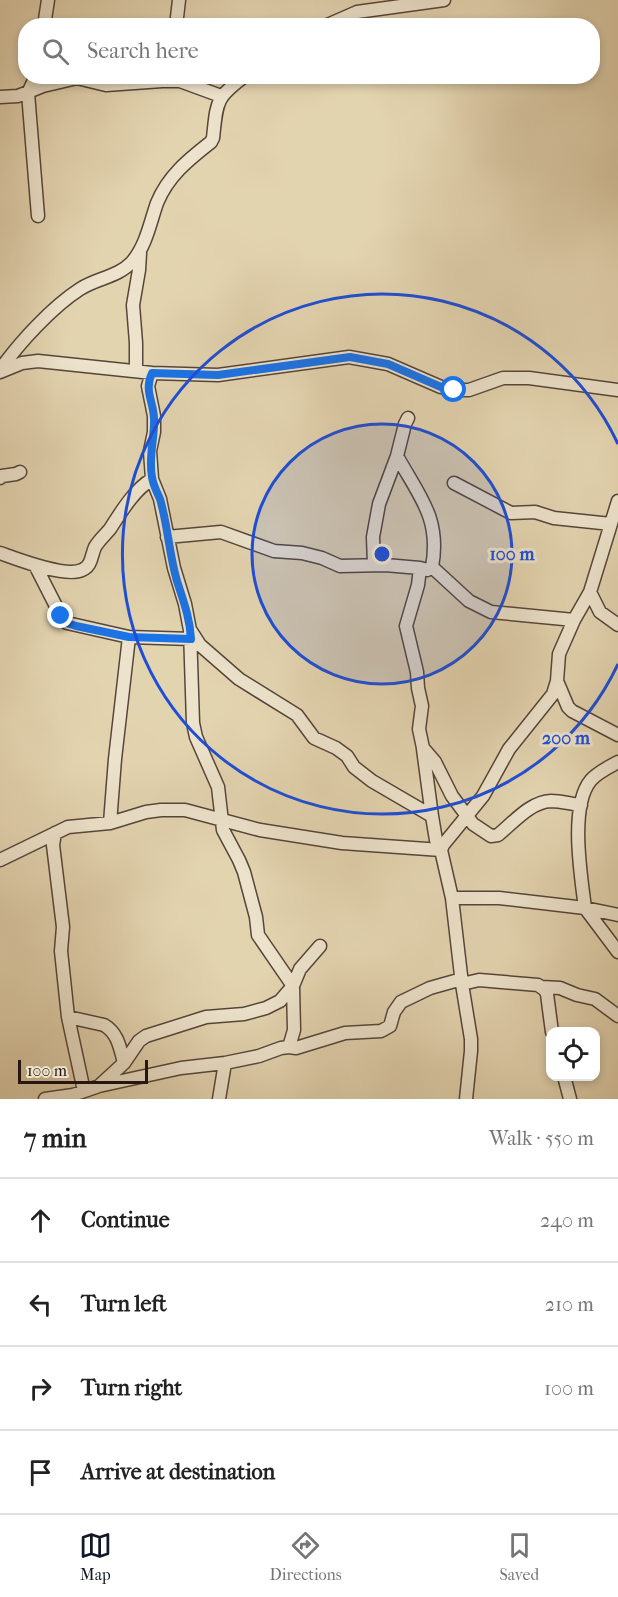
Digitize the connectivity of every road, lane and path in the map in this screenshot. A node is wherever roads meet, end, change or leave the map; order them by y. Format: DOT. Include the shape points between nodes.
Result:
graph roads {
  1 [pos="48,0"];
  2 [pos="179,0"];
  3 [pos="351,0"];
  4 [pos="444,0"];
  5 [pos="357,12"];
  6 [pos="45,18"];
  7 [pos="177,18"];
  8 [pos="343,18"];
  9 [pos="32,84"];
  10 [pos="50,84"];
  11 [pos="103,84"];
  12 [pos="120,84"];
  13 [pos="192,84"];
  14 [pos="235,84"];
  15 [pos="28,93"];
  16 [pos="221,96"];
  17 [pos="0,97"];
  18 [pos="38,216"];
  19 [pos="140,253"];
  20 [pos="0,371"];
  21 [pos="136,371"];
  22 [pos="152,373"];
  23 [pos="618,390"];
  24 [pos="408,418"];
  25 [pos="397,456"];
  26 [pos="20,472"];
  27 [pos="0,478"];
  28 [pos="152,479"];
  29 [pos="454,483"];
  30 [pos="618,501"];
  31 [pos="611,524"];
  32 [pos="167,537"];
  33 [pos="0,553"];
  34 [pos="374,564"];
  35 [pos="35,565"];
  36 [pos="426,567"];
  37 [pos="590,592"];
  38 [pos="574,620"];
  39 [pos="618,625"];
  40 [pos="191,635"];
  41 [pos="129,637"];
  42 [pos="557,681"];
  43 [pos="618,735"];
  44 [pos="423,748"];
  45 [pos="618,762"];
  46 [pos="580,805"];
  47 [pos="468,815"];
  48 [pos="432,816"];
  49 [pos="223,820"];
  50 [pos="110,823"];
  51 [pos="55,833"];
  52 [pos="441,850"];
  53 [pos="0,860"];
  54 [pos="452,898"];
  55 [pos="585,908"];
  56 [pos="618,915"];
  57 [pos="320,946"];
  58 [pos="618,952"];
  59 [pos="462,982"];
  60 [pos="293,986"];
  61 [pos="542,987"];
  62 [pos="618,1016"];
  63 [pos="68,1017"];
  64 [pos="551,1027"];
  65 [pos="290,1047"];
  66 [pos="124,1063"];
  67 [pos="225,1063"];
  68 [pos="565,1081"];
  69 [pos="99,1086"];
  70 [pos="80,1095"];
  71 [pos="45,1099"];
  72 [pos="219,1099"];
  73 [pos="466,1099"];
  74 [pos="570,1099"];
  1 -- 6 [label="street"];
  2 -- 7 [label="street"];
  3 -- 5 [label="street"];
  4 -- 5 [label="street"];
  5 -- 8 [label="street"];
  9 -- 15 [label="street"];
  10 -- 15 [label="street"];
  11 -- 12 [label="street"];
  13 -- 16 [label="street"];
  14 -- 16 [label="street"];
  15 -- 17 [label="street"];
  15 -- 18 [label="street"];
  16 -- 19 [label="street" via="211,142 178,169 169,183"];
  19 -- 20 [label="street" via="117,273 68,297 13,352"];
  19 -- 21 [label="street" via="133,305"];
  20 -- 21 [label="street" via="38,361"];
  21 -- 22 [label="street"];
  22 -- 23 [label="street" via="218,375 350,357 388,364 454,390 469,390 503,378 529,378"];
  22 -- 28 [label="street" via="148,386 154,416"];
  24 -- 25 [label="street"];
  25 -- 34 [label="street" via="379,504 373,537"];
  25 -- 36 [label="street" via="427,507 434,537"];
  26 -- 27 [label="street"];
  28 -- 32 [label="street"];
  28 -- 35 [label="street" via="122,508 84,570 69,572"];
  29 -- 31 [label="street" via="511,513 535,512"];
  30 -- 31 [label="street"];
  31 -- 37 [label="street"];
  32 -- 34 [label="street" via="221,532 274,551 302,553 340,566"];
  32 -- 40 [label="street"];
  33 -- 35 [label="street"];
  34 -- 36 [label="street"];
  35 -- 41 [label="street" via="67,623"];
  36 -- 38 [label="street" via="469,601 491,612"];
  36 -- 44 [label="street" via="406,626 422,706 419,729"];
  37 -- 38 [label="street"];
  37 -- 39 [label="street" via="600,612"];
  38 -- 42 [label="street" via="559,654"];
  40 -- 41 [label="street"];
  40 -- 48 [label="street" via="239,680 297,715 314,738 347,756 372,781"];
  40 -- 49 [label="street" via="193,723 218,787"];
  41 -- 50 [label="street"];
  42 -- 43 [label="street" via="572,711"];
  42 -- 47 [label="street" via="551,699 509,749"];
  44 -- 47 [label="street"];
  44 -- 48 [label="street"];
  45 -- 46 [label="street" via="589,782"];
  46 -- 47 [label="street" via="543,802 495,836 476,826"];
  46 -- 55 [label="street" via="579,859"];
  47 -- 52 [label="street"];
  48 -- 52 [label="street"];
  49 -- 50 [label="street" via="185,810 161,810"];
  49 -- 52 [label="street" via="342,843"];
  49 -- 60 [label="street" via="223,830 244,872 258,935"];
  50 -- 51 [label="street"];
  51 -- 53 [label="street"];
  51 -- 63 [label="street"];
  52 -- 54 [label="street"];
  54 -- 55 [label="street" via="499,898"];
  54 -- 59 [label="street"];
  55 -- 56 [label="street"];
  55 -- 58 [label="street"];
  57 -- 60 [label="street" via="300,969"];
  59 -- 61 [label="street" via="479,980"];
  59 -- 65 [label="street" via="430,988 401,1002 390,1026 381,1031 345,1034"];
  59 -- 73 [label="street" via="471,1051"];
  60 -- 65 [label="street" via="294,1030"];
  60 -- 66 [label="street" via="284,998 266,1008 206,1017 146,1036"];
  61 -- 62 [label="street" via="595,999"];
  61 -- 64 [label="street" via="547,994"];
  63 -- 66 [label="street" via="109,1028 118,1041"];
  63 -- 70 [label="street"];
  65 -- 67 [label="street"];
  66 -- 69 [label="street"];
  67 -- 69 [label="street"];
  67 -- 72 [label="street"];
  68 -- 74 [label="street"];
  69 -- 70 [label="street"];
  70 -- 71 [label="street"];
}
